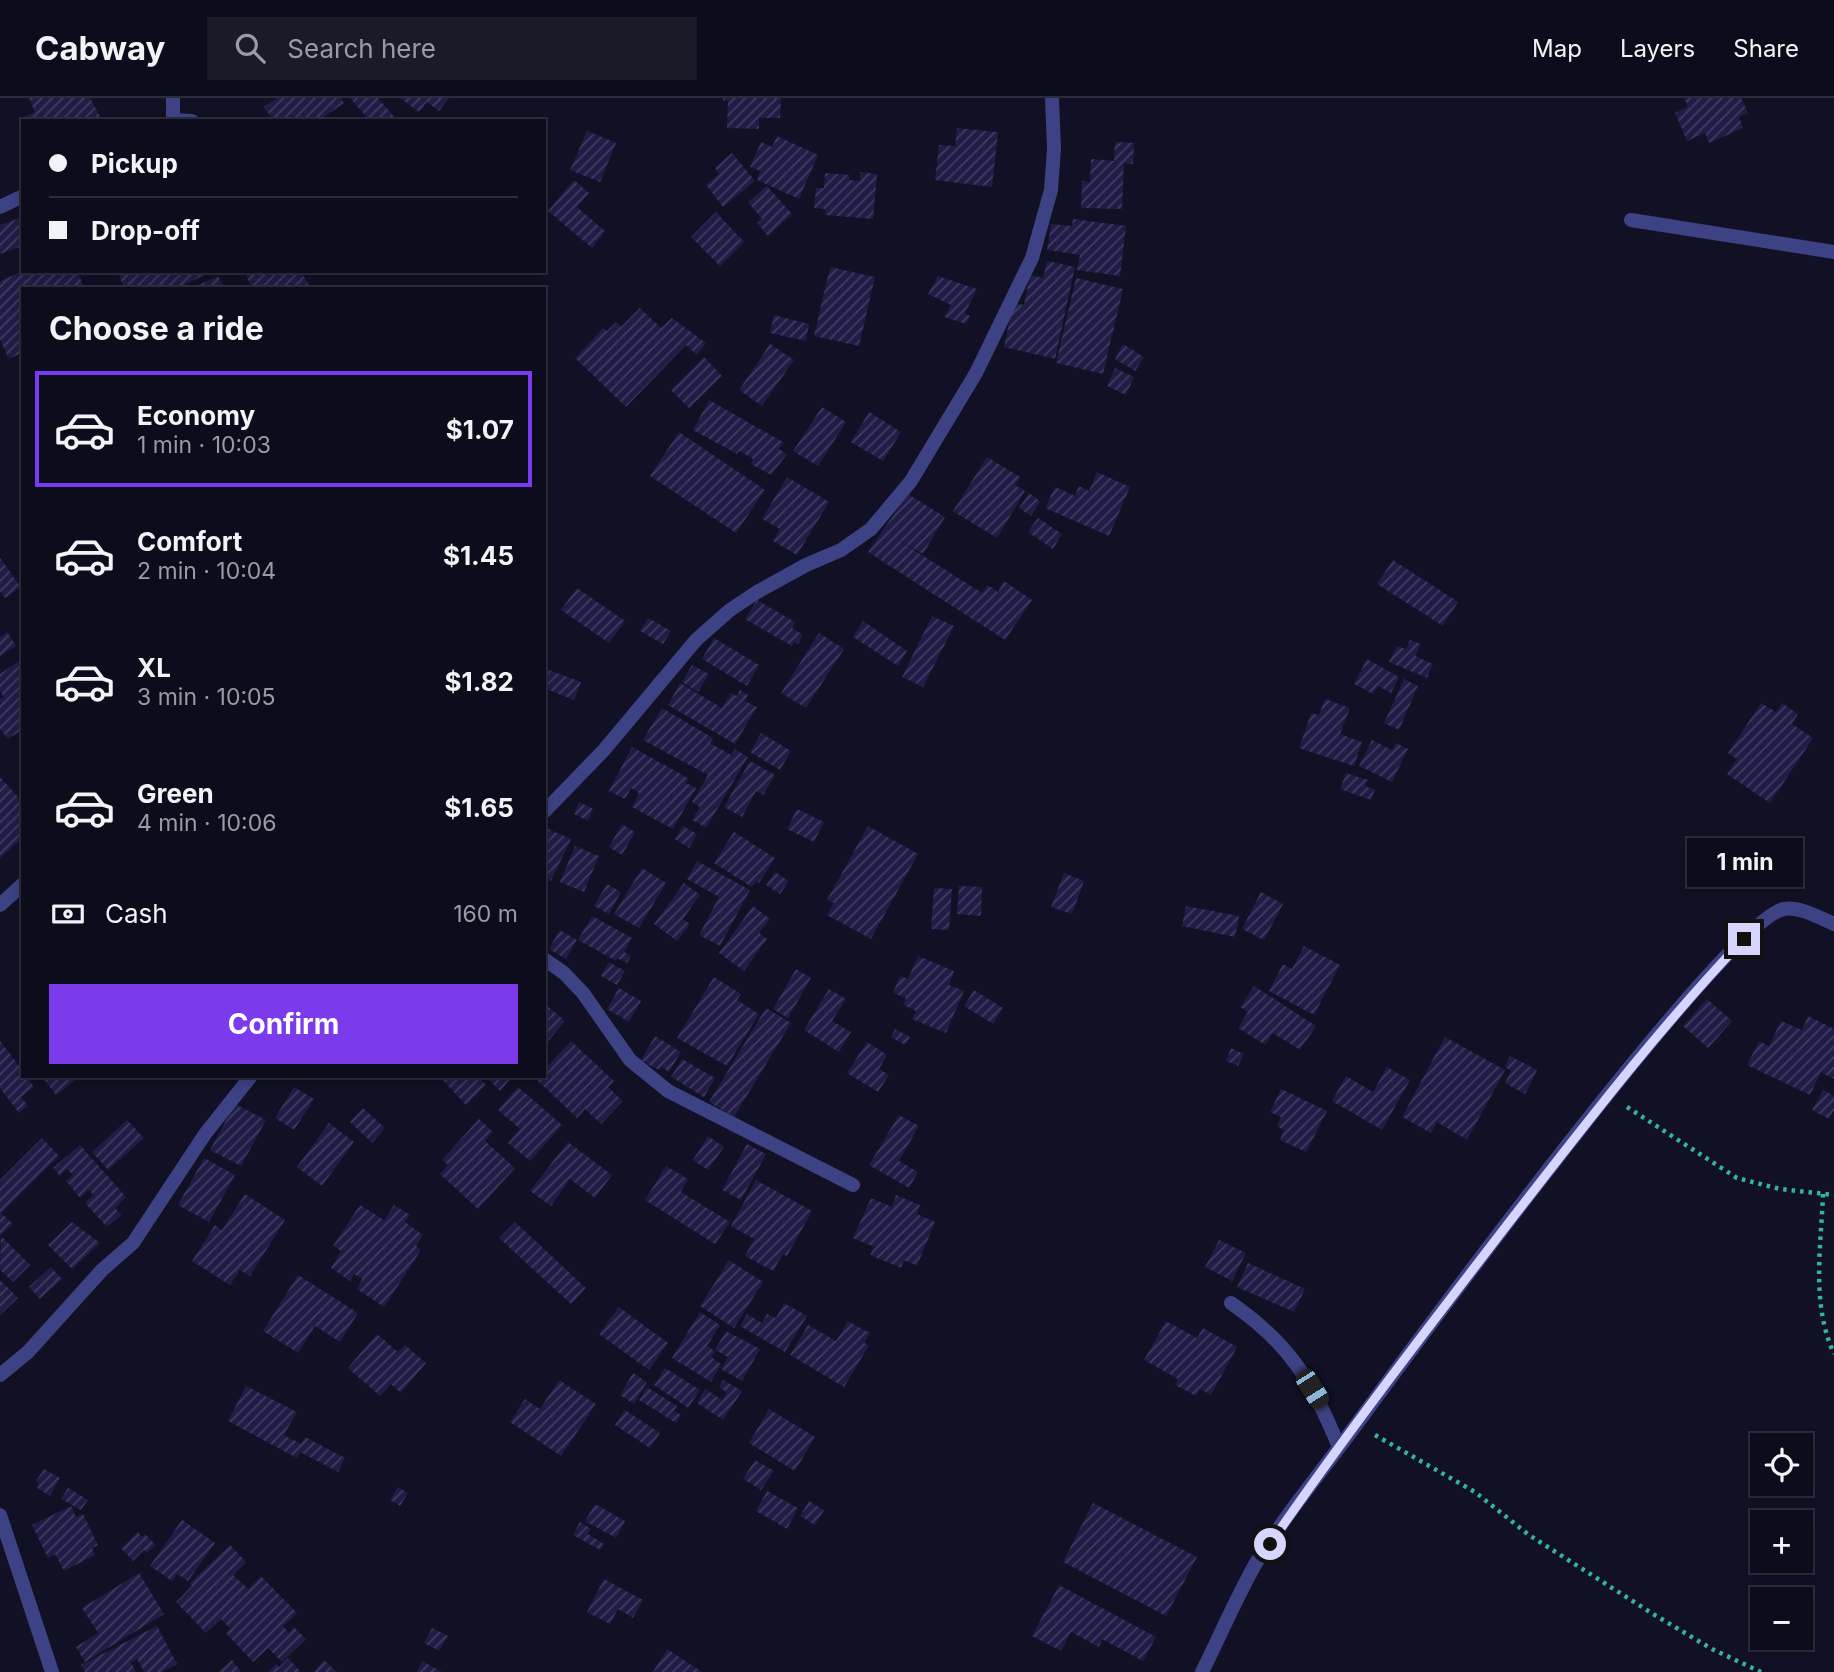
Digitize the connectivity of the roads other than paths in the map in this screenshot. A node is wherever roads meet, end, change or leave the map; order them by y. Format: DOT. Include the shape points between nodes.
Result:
graph roads {
  1 [pos="173,98"];
  2 [pos="1052,98"];
  3 [pos="173,119"];
  4 [pos="21,197"];
  5 [pos="0,207"];
  6 [pos="1631,220"];
  7 [pos="1834,252"];
  8 [pos="546,811"];
  9 [pos="21,886"];
  10 [pos="0,905"];
  11 [pos="1834,924"];
  12 [pos="546,960"];
  13 [pos="249,1078"];
  14 [pos="853,1185"];
  15 [pos="1230,1303"];
  16 [pos="0,1375"];
  17 [pos="1339,1447"];
  18 [pos="0,1515"];
  19 [pos="52,1672"];
  20 [pos="1202,1672"];
  1 -- 3 [label="street"];
  2 -- 8 [label="street" via="1051,190 1032,258 976,373 911,481 871,529 841,550 757,592 705,632"];
  4 -- 5 [label="street"];
  6 -- 7 [label="street"];
  9 -- 10 [label="street"];
  11 -- 17 [label="street" via="1784,909 1760,922 1697,988 1422,1332"];
  12 -- 14 [label="street" via="583,993 630,1060 668,1091"];
  13 -- 16 [label="street" via="205,1134 133,1242 28,1352"];
  15 -- 17 [label="street" via="1265,1326 1291,1355 1322,1406"];
  17 -- 20 [label="street" via="1256,1563"];
  18 -- 19 [label="street"];
}
